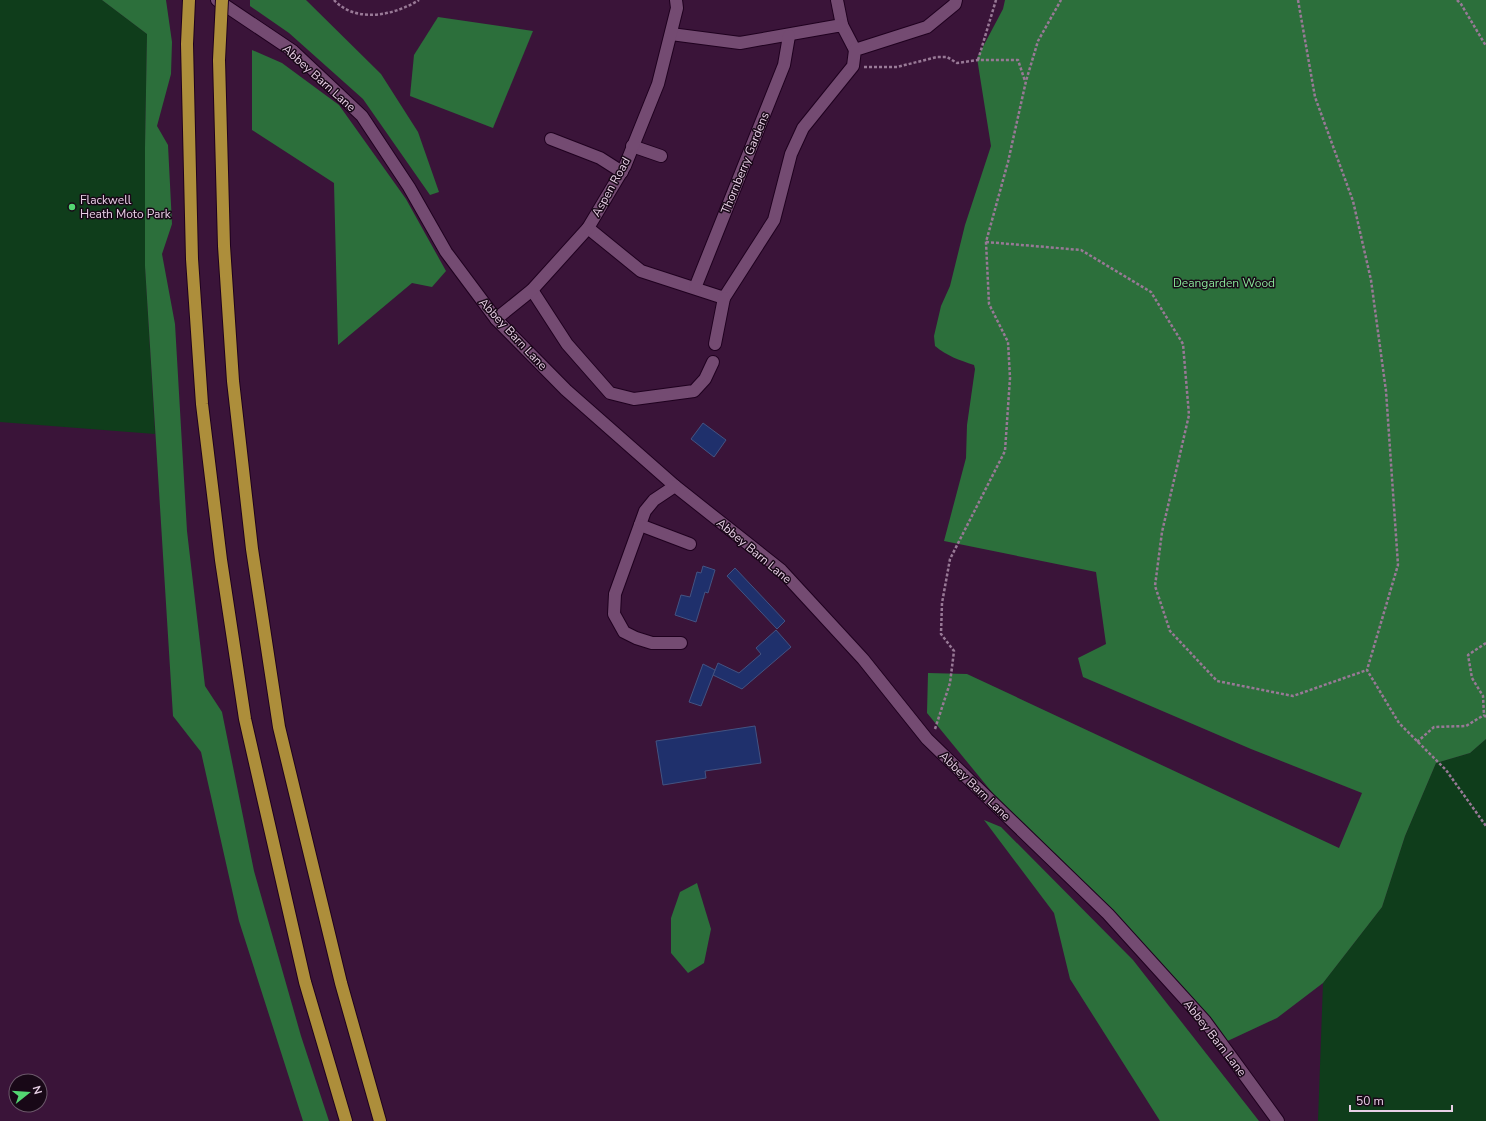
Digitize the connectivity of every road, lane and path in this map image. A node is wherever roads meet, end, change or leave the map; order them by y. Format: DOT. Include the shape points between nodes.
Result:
graph roads {
  1 [pos="189,0"];
  2 [pos="217,0"];
  3 [pos="222,0"];
  4 [pos="334,0"];
  5 [pos="419,0"];
  6 [pos="676,0"];
  7 [pos="837,0"];
  8 [pos="956,0"];
  9 [pos="996,0"];
  10 [pos="1061,0"];
  11 [pos="1298,0"];
  12 [pos="1457,0"];
  13 [pos="842,25"];
  14 [pos="671,34"];
  15 [pos="789,36"];
  16 [pos="1486,46"];
  17 [pos="855,50"];
  18 [pos="978,60"];
  19 [pos="853,66"];
  20 [pos="1026,81"];
  21 [pos="551,139"];
  22 [pos="632,146"];
  23 [pos="660,156"];
  24 [pos="622,172"];
  25 [pos="588,228"];
  26 [pos="986,242"];
  27 [pos="695,288"];
  28 [pos="532,290"];
  29 [pos="724,298"];
  30 [pos="496,319"];
  31 [pos="715,344"];
  32 [pos="713,362"];
  33 [pos="675,486"];
  34 [pos="640,525"];
  35 [pos="690,544"];
  36 [pos="681,643"];
  37 [pos="1486,643"];
  38 [pos="1367,670"];
  39 [pos="1485,716"];
  40 [pos="927,739"];
  41 [pos="1417,742"];
  42 [pos="1486,826"];
  43 [pos="346,1121"];
  44 [pos="380,1121"];
  45 [pos="1278,1121"];
  1 -- 43 [label="highway" via="187,44 193,266 202,404 221,560 245,719 305,982"];
  2 -- 30 [label="street, Abbey Barn Lane" via="293,51 362,116 409,187 446,252"];
  3 -- 44 [label="highway, bridge" via="219,60 224,246 233,381 252,549 279,727 340,983"];
  4 -- 5 [label="path" via="349,10 363,14 397,11"];
  6 -- 14 [label="street, Aspen Road" via="677,8"];
  7 -- 13 [label="street"];
  8 -- 17 [label="street" via="955,4 927,27"];
  9 -- 18 [label="path"];
  10 -- 20 [label="path" via="1038,41"];
  11 -- 38 [label="path" via="1315,97 1353,201 1369,273 1386,391 1398,565"];
  12 -- 16 [label="path" via="1462,4"];
  13 -- 15 [label="street"];
  13 -- 17 [label="street"];
  14 -- 15 [label="street" via="740,43"];
  14 -- 22 [label="street, Aspen Road" via="658,84"];
  15 -- 27 [label="street, Thornberry Gardens" via="784,65"];
  17 -- 19 [label="street"];
  18 -- 19 [label="path" via="956,63 947,57 937,57 897,67"];
  18 -- 20 [label="path" via="1018,60"];
  19 -- 29 [label="street" via="803,128 791,154 774,220"];
  20 -- 26 [label="path" via="1008,162"];
  21 -- 24 [label="street" via="600,158"];
  22 -- 23 [label="street"];
  22 -- 24 [label="street, Aspen Road"];
  24 -- 25 [label="street, Aspen Road"];
  25 -- 27 [label="street" via="641,271"];
  25 -- 28 [label="street, Aspen Road"];
  26 -- 38 [label="path" via="1081,250 1151,292 1183,344 1189,415 1162,532 1155,586 1170,631 1217,681 1293,696"];
  26 -- 40 [label="path" via="989,304 1008,342 1010,378 1005,451 950,559 942,603 941,634 954,651 950,683 936,728"];
  27 -- 29 [label="street"];
  28 -- 30 [label="street, Aspen Road"];
  28 -- 32 [label="street" via="567,344 610,393 634,399 694,391 705,379"];
  29 -- 31 [label="street"];
  30 -- 33 [label="street, Abbey Barn Lane" via="566,390"];
  33 -- 34 [label="street" via="654,500 645,511"];
  33 -- 40 [label="street, Abbey Barn Lane" via="781,570 863,660"];
  34 -- 35 [label="street"];
  34 -- 36 [label="street" via="615,594 614,614 624,632 636,638 652,643"];
  37 -- 39 [label="path" via="1468,655 1472,678 1483,696"];
  38 -- 41 [label="path" via="1399,723"];
  39 -- 41 [label="path" via="1466,726 1434,727"];
  40 -- 45 [label="street, Abbey Barn Lane" via="1108,914 1205,1021"];
  41 -- 42 [label="path" via="1446,770"];
}
